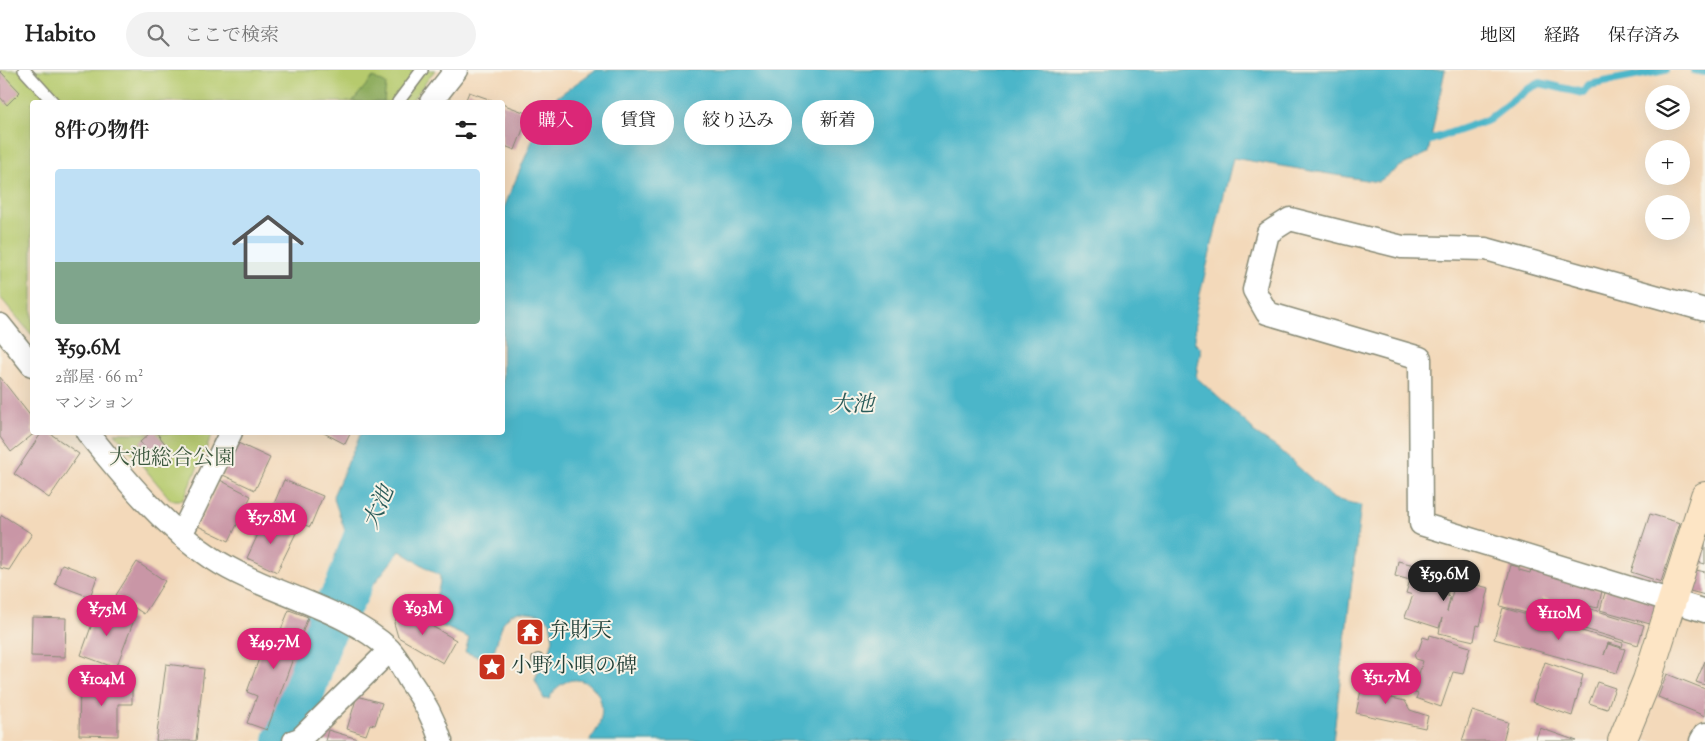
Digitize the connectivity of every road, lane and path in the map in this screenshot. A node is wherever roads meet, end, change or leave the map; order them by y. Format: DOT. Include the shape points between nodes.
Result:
graph roads {
  1 [pos="24,70"];
  2 [pos="422,70"];
  3 [pos="456,70"];
  4 [pos="51,100"];
  5 [pos="400,100"];
  6 [pos="433,100"];
  7 [pos="1705,310"];
  8 [pos="0,325"];
  9 [pos="30,362"];
  10 [pos="89,435"];
  11 [pos="230,435"];
  12 [pos="1705,496"];
  13 [pos="181,535"];
  14 [pos="1671,599"];
  15 [pos="1705,611"];
  16 [pos="390,650"];
  17 [pos="1705,734"];
  18 [pos="297,740"];
  19 [pos="441,741"];
  20 [pos="1622,741"];
  21 [pos="1701,741"];
  1 -- 4 [label="lane"];
  2 -- 5 [label="lane"];
  3 -- 6 [label="street"];
  7 -- 14 [label="street" via="1486,249 1402,247 1290,219 1268,233 1254,290 1267,313 1420,358 1421,524"];
  8 -- 9 [label="street"];
  10 -- 13 [label="street" via="131,486"];
  11 -- 13 [label="street"];
  12 -- 14 [label="street"];
  13 -- 16 [label="street" via="212,559 354,625"];
  14 -- 15 [label="street"];
  14 -- 20 [label="street" via="1647,680"];
  16 -- 18 [label="street"];
  16 -- 19 [label="street" via="425,703"];
  17 -- 21 [label="street"];
}
